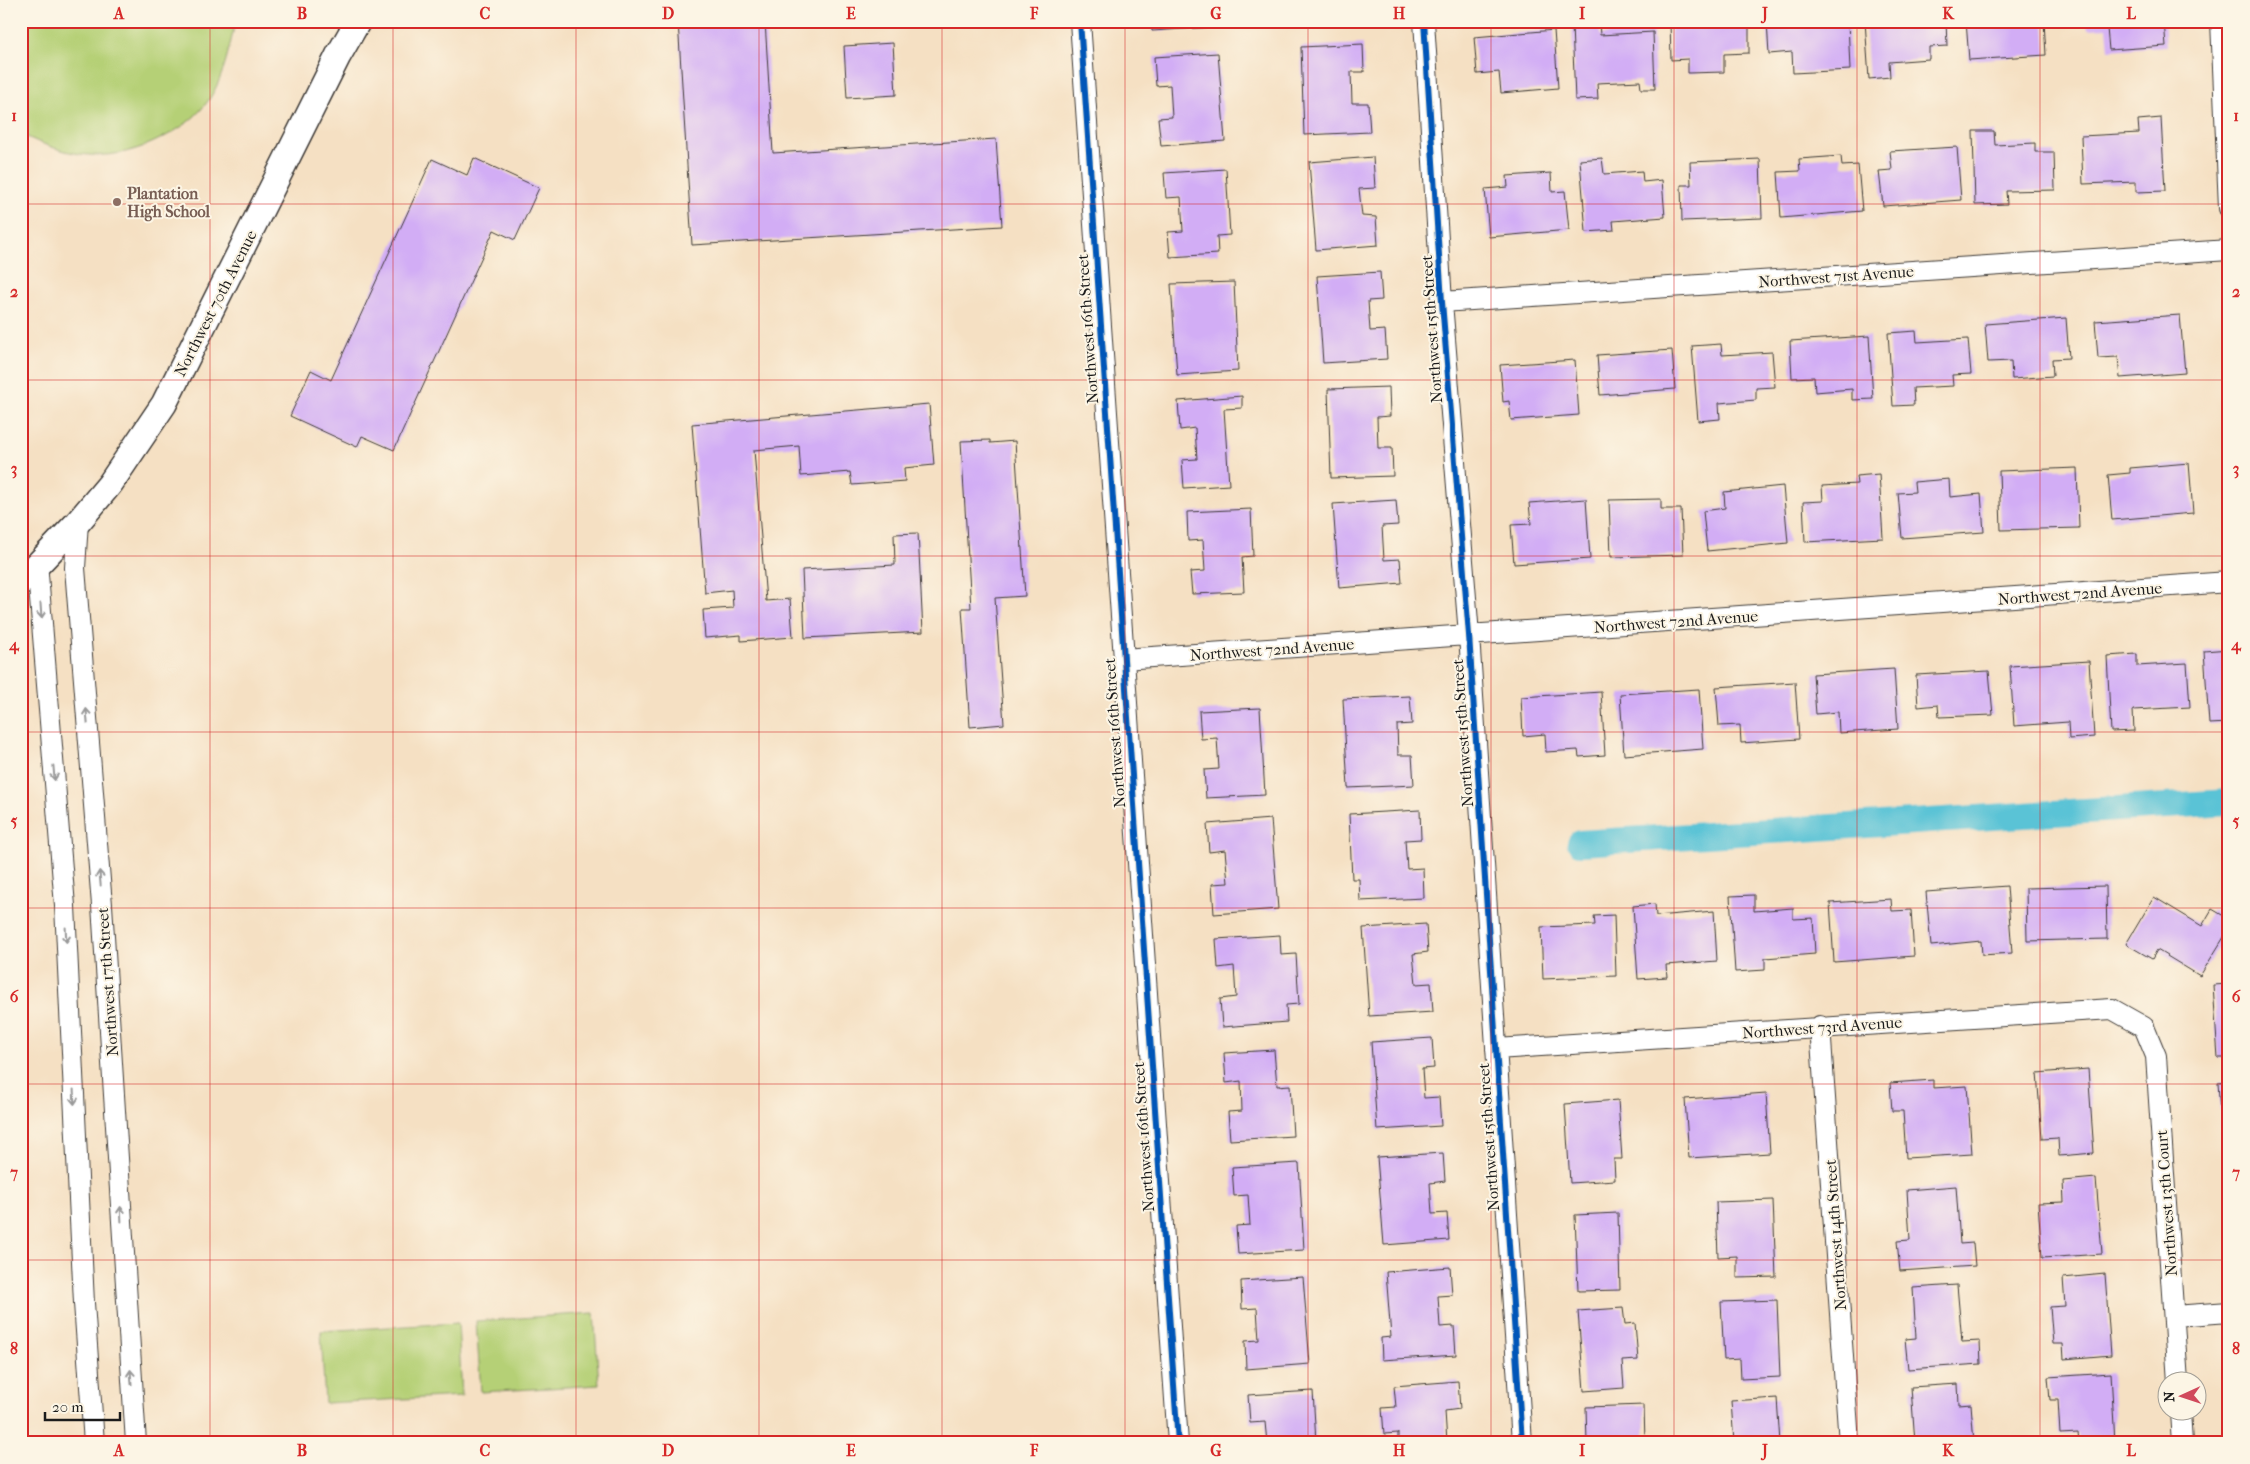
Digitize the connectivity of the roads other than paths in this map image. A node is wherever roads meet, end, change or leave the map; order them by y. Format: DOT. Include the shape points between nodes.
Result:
graph roads {
  1 [pos="358,21"];
  2 [pos="1080,21"];
  3 [pos="1424,21"];
  4 [pos="2221,21"];
  5 [pos="2229,208"];
  6 [pos="2229,250"];
  7 [pos="1442,302"];
  8 [pos="78,522"];
  9 [pos="29,565"];
  10 [pos="21,582"];
  11 [pos="2229,582"];
  12 [pos="1469,635"];
  13 [pos="1123,659"];
  14 [pos="1820,1026"];
  15 [pos="2144,1027"];
  16 [pos="1496,1049"];
  17 [pos="2229,1312"];
  18 [pos="2174,1316"];
  19 [pos="2177,1372"];
  20 [pos="2181,1422"];
  21 [pos="94,1443"];
  22 [pos="136,1443"];
  23 [pos="1178,1443"];
  24 [pos="1522,1443"];
  25 [pos="1849,1443"];
  26 [pos="2182,1443"];
  1 -- 8 [label="street, Northwest 70th Avenue" via="164,404 110,484"];
  2 -- 13 [label="street, Northwest 16th Street"];
  3 -- 7 [label="street, Northwest 15th Street"];
  4 -- 5 [label="street"];
  6 -- 7 [label="street, Northwest 71st Avenue"];
  7 -- 12 [label="street, Northwest 15th Street"];
  8 -- 9 [label="street, Northwest 70th Avenue"];
  22 -- 8 [label="street, Northwest 17th Street, one-way" via="102,905 75,568"];
  9 -- 10 [label="street, Northwest 70th Avenue"];
  9 -- 21 [label="street, one-way" via="65,906"];
  11 -- 12 [label="street, Northwest 72nd Avenue"];
  12 -- 13 [label="street, Northwest 72nd Avenue"];
  12 -- 16 [label="street, Northwest 15th Street"];
  13 -- 23 [label="street, Northwest 16th Street"];
  14 -- 15 [label="street, Northwest 73rd Avenue" via="2112,1009"];
  14 -- 16 [label="street, Northwest 73rd Avenue"];
  14 -- 25 [label="street, Northwest 14th Street"];
  15 -- 18 [label="street, Northwest 13th Court" via="2156,1056"];
  16 -- 24 [label="street, Northwest 15th Street"];
  17 -- 18 [label="street"];
  18 -- 19 [label="street, Northwest 13th Court"];
  20 -- 26 [label="street"];
}
